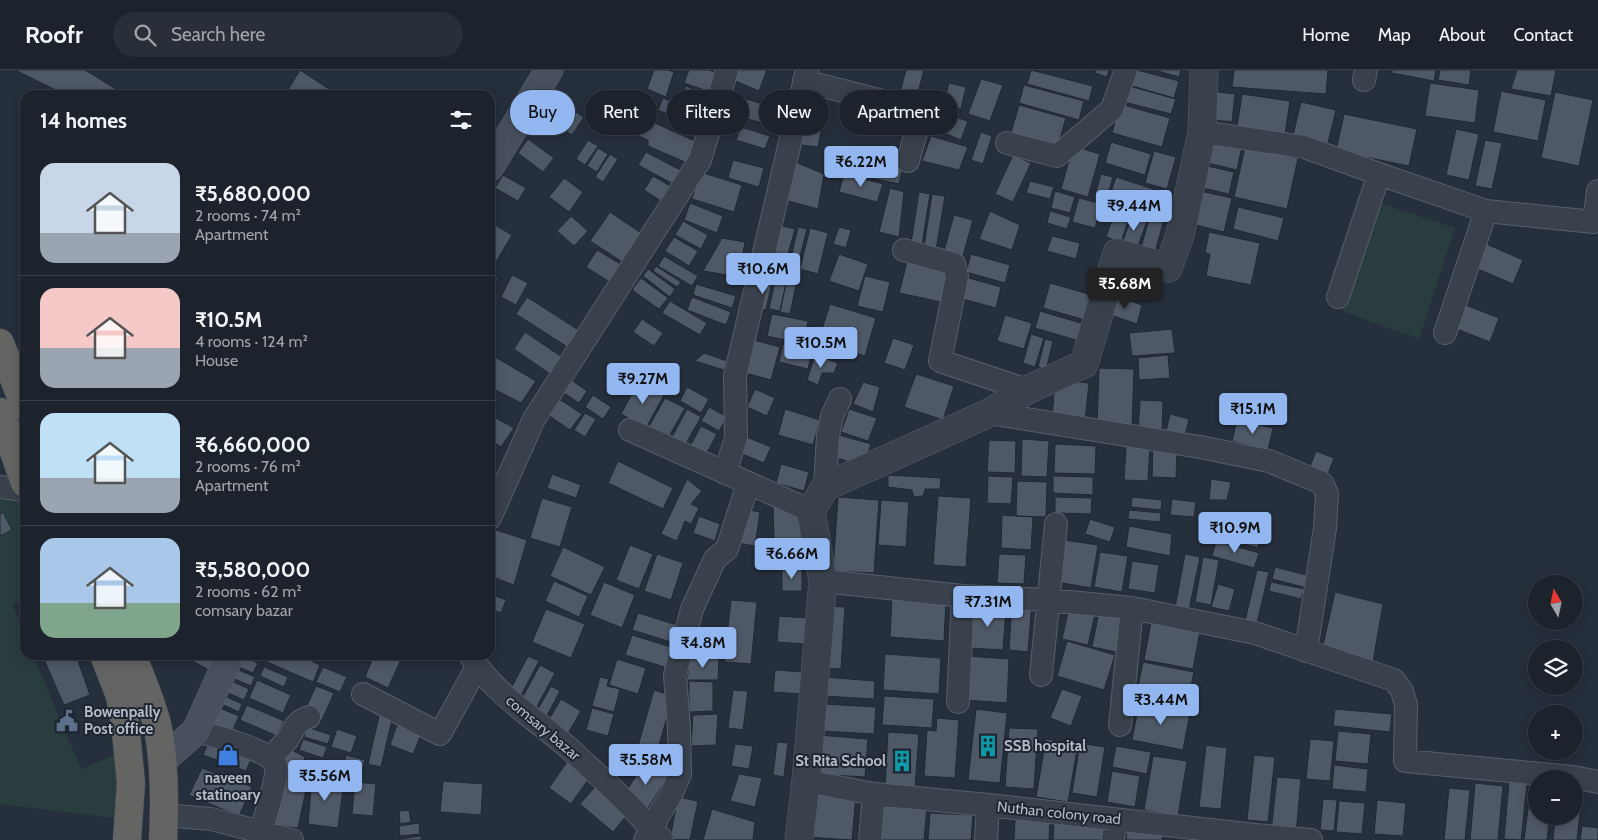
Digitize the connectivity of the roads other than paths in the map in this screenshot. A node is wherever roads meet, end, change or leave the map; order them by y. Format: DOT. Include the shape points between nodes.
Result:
graph roads {
  1 [pos="548,70"];
  2 [pos="727,70"];
  3 [pos="1126,70"];
  4 [pos="1204,70"];
  5 [pos="805,75"];
  6 [pos="1202,132"];
  7 [pos="1007,143"];
  8 [pos="495,159"];
  9 [pos="908,161"];
  10 [pos="1379,174"];
  11 [pos="1598,191"];
  12 [pos="1486,210"];
  13 [pos="904,250"];
  14 [pos="1338,297"];
  15 [pos="1444,333"];
  16 [pos="0,344"];
  17 [pos="1027,390"];
  18 [pos="20,394"];
  19 [pos="840,399"];
  20 [pos="0,412"];
  21 [pos="989,414"];
  22 [pos="630,430"];
  23 [pos="20,469"];
  24 [pos="725,473"];
  25 [pos="748,484"];
  26 [pos="0,487"];
  27 [pos="825,487"];
  28 [pos="20,489"];
  29 [pos="495,507"];
  30 [pos="811,511"];
  31 [pos="1056,524"];
  32 [pos="823,582"];
  33 [pos="963,596"];
  34 [pos="1048,600"];
  35 [pos="1132,608"];
  36 [pos="1306,651"];
  37 [pos="106,660"];
  38 [pos="134,660"];
  39 [pos="228,660"];
  40 [pos="474,661"];
  41 [pos="1041,675"];
  42 [pos="363,694"];
  43 [pos="958,702"];
  44 [pos="309,717"];
  45 [pos="1120,725"];
  46 [pos="196,732"];
  47 [pos="270,758"];
  48 [pos="162,760"];
  49 [pos="806,781"];
  50 [pos="1598,782"];
  51 [pos="874,794"];
  52 [pos="988,805"];
  53 [pos="164,828"];
  54 [pos="1114,830"];
  55 [pos="261,832"];
  56 [pos="653,837"];
  57 [pos="1254,838"];
  58 [pos="127,840"];
  59 [pos="292,840"];
  60 [pos="799,840"];
  61 [pos="870,840"];
  62 [pos="986,840"];
  63 [pos="1312,840"];
  1 -- 8 [label="main road"];
  2 -- 29 [label="street" via="700,160 534,419"];
  3 -- 7 [label="street" via="1112,109 1057,156"];
  4 -- 6 [label="street"];
  5 -- 9 [label="street" via="922,112"];
  5 -- 24 [label="street" via="735,376 736,438"];
  6 -- 10 [label="street" via="1304,146"];
  6 -- 17 [label="street" via="1180,235 1168,268 1117,253 1084,364"];
  10 -- 12 [label="street"];
  10 -- 14 [label="street"];
  11 -- 12 [label="street" via="1594,222"];
  12 -- 15 [label="street"];
  13 -- 17 [label="street" via="954,264 957,277 940,361"];
  16 -- 18 [label="highway"];
  17 -- 21 [label="street"];
  19 -- 27 [label="street" via="828,436"];
  20 -- 23 [label="highway"];
  21 -- 27 [label="street"];
  21 -- 36 [label="street" via="1269,461 1322,484 1327,494 1325,528"];
  22 -- 24 [label="street"];
  24 -- 25 [label="street"];
  25 -- 30 [label="street"];
  25 -- 56 [label="street" via="727,549 715,559 692,609 675,675 680,774 658,816"];
  26 -- 28 [label="street"];
  27 -- 30 [label="street"];
  30 -- 32 [label="street"];
  31 -- 34 [label="street"];
  32 -- 33 [label="street"];
  32 -- 49 [label="street"];
  33 -- 34 [label="street"];
  33 -- 43 [label="street"];
  34 -- 35 [label="street"];
  34 -- 41 [label="street"];
  35 -- 36 [label="street" via="1255,633"];
  35 -- 45 [label="street"];
  36 -- 50 [label="street" via="1394,680 1406,705 1405,761"];
  37 -- 58 [label="highway" via="120,696 125,722 131,784"];
  38 -- 48 [label="highway" via="156,723"];
  39 -- 46 [label="main road"];
  40 -- 42 [label="street" via="440,734"];
  40 -- 56 [label="street, comsary bazar" via="505,696 631,806"];
  44 -- 47 [label="street" via="295,725"];
  46 -- 47 [label="street" via="263,752"];
  46 -- 48 [label="main road"];
  47 -- 55 [label="street" via="276,769"];
  48 -- 53 [label="highway"];
  49 -- 51 [label="street, Nuthan colony road"];
  49 -- 60 [label="street"];
  51 -- 52 [label="street, Nuthan colony road"];
  51 -- 61 [label="street"];
  52 -- 54 [label="street, Nuthan colony road"];
  52 -- 62 [label="street"];
  53 -- 55 [label="street" via="211,819"];
  54 -- 57 [label="street, Nuthan colony road"];
  55 -- 59 [label="street"];
  57 -- 63 [label="street, Nuthan colony road"];
}
